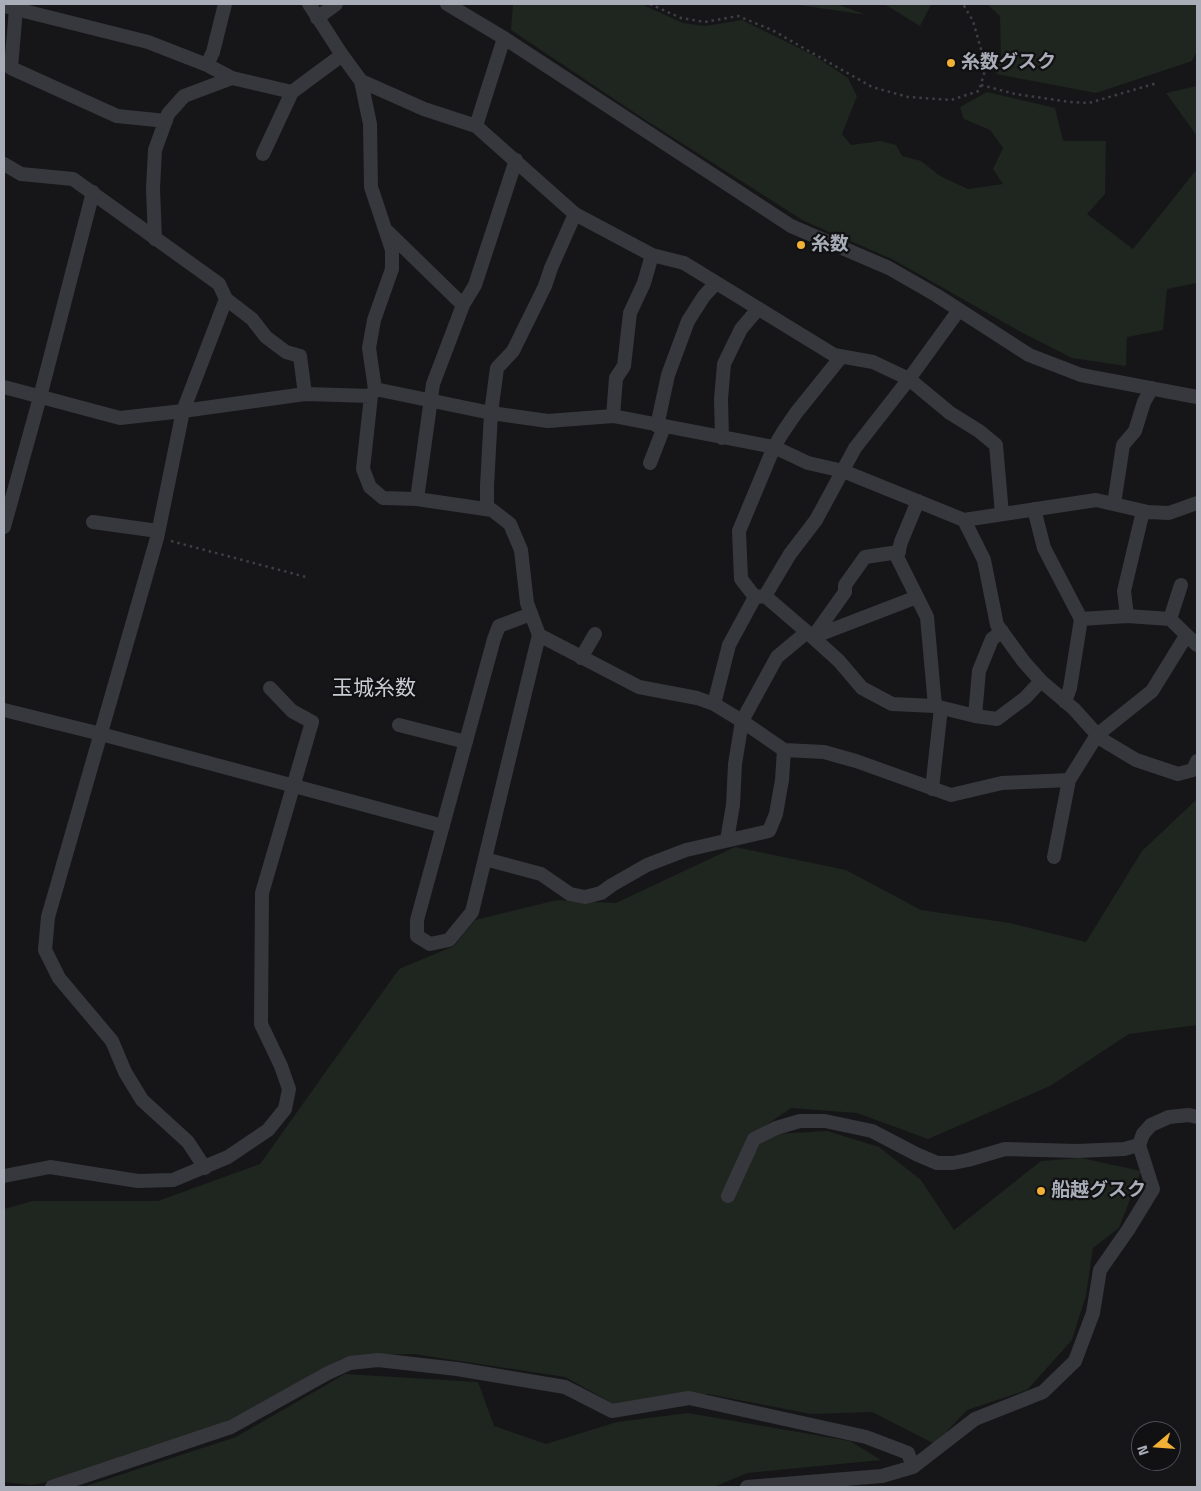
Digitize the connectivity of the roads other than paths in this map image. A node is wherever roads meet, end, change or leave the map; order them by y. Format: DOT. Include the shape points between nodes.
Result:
graph roads {
  1 [pos="225,4"];
  2 [pos="309,4"];
  3 [pos="336,4"];
  4 [pos="447,4"];
  5 [pos="10,8"];
  6 [pos="317,18"];
  7 [pos="504,38"];
  8 [pos="342,55"];
  9 [pos="207,65"];
  10 [pos="232,78"];
  11 [pos="361,81"];
  12 [pos="292,92"];
  13 [pos="166,121"];
  14 [pos="476,126"];
  15 [pos="264,154"];
  16 [pos="516,160"];
  17 [pos="4,164"];
  18 [pos="93,192"];
  19 [pos="576,214"];
  20 [pos="387,231"];
  21 [pos="155,239"];
  22 [pos="652,255"];
  23 [pos="716,283"];
  24 [pos="226,299"];
  25 [pos="463,305"];
  26 [pos="758,309"];
  27 [pos="959,310"];
  28 [pos="841,357"];
  29 [pos="909,379"];
  30 [pos="4,387"];
  31 [pos="1152,388"];
  32 [pos="373,392"];
  33 [pos="305,394"];
  34 [pos="40,397"];
  35 [pos="1197,397"];
  36 [pos="430,399"];
  37 [pos="183,411"];
  38 [pos="491,413"];
  39 [pos="614,416"];
  40 [pos="661,426"];
  41 [pos="722,438"];
  42 [pos="774,447"];
  43 [pos="650,463"];
  44 [pos="843,471"];
  45 [pos="417,499"];
  46 [pos="918,501"];
  47 [pos="1197,503"];
  48 [pos="1114,504"];
  49 [pos="487,509"];
  50 [pos="1034,509"];
  51 [pos="1144,511"];
  52 [pos="1002,514"];
  53 [pos="964,520"];
  54 [pos="93,522"];
  55 [pos="4,527"];
  56 [pos="158,534"];
  57 [pos="899,552"];
  58 [pos="1181,585"];
  59 [pos="760,596"];
  60 [pos="917,597"];
  61 [pos="531,614"];
  62 [pos="1127,616"];
  63 [pos="1081,619"];
  64 [pos="1170,619"];
  65 [pos="1002,631"];
  66 [pos="595,634"];
  67 [pos="539,635"];
  68 [pos="810,635"];
  69 [pos="1186,636"];
  70 [pos="1197,646"];
  71 [pos="582,658"];
  72 [pos="1041,681"];
  73 [pos="270,688"];
  74 [pos="1065,702"];
  75 [pos="714,704"];
  76 [pos="938,707"];
  77 [pos="4,710"];
  78 [pos="975,716"];
  79 [pos="742,721"];
  80 [pos="398,725"];
  81 [pos="100,734"];
  82 [pos="1097,735"];
  83 [pos="466,742"];
  84 [pos="784,750"];
  85 [pos="1197,761"];
  86 [pos="1069,780"];
  87 [pos="292,787"];
  88 [pos="932,788"];
  89 [pos="443,826"];
  90 [pos="726,840"];
  91 [pos="1054,857"];
  92 [pos="485,859"];
  93 [pos="1197,1117"];
  94 [pos="1139,1145"];
  95 [pos="205,1168"];
  96 [pos="4,1176"];
  97 [pos="728,1196"];
  98 [pos="913,1467"];
  99 [pos="52,1487"];
  100 [pos="747,1487"];
  1 -- 9 [label="street"];
  2 -- 6 [label="street"];
  3 -- 6 [label="street"];
  4 -- 7 [label="street"];
  5 -- 9 [label="street" via="148,42"];
  5 -- 13 [label="street" via="11,68 117,116"];
  6 -- 8 [label="street"];
  7 -- 14 [label="street"];
  7 -- 27 [label="street" via="791,226 889,268"];
  8 -- 11 [label="street"];
  8 -- 12 [label="street"];
  9 -- 10 [label="street"];
  10 -- 12 [label="street"];
  10 -- 13 [label="street" via="184,96"];
  11 -- 14 [label="street" via="424,109"];
  11 -- 20 [label="street" via="370,124 371,187"];
  12 -- 15 [label="street"];
  13 -- 21 [label="street" via="155,150"];
  14 -- 16 [label="street"];
  16 -- 19 [label="street"];
  16 -- 25 [label="street" via="475,285"];
  17 -- 18 [label="street" via="20,174 73,179"];
  18 -- 21 [label="street"];
  18 -- 34 [label="street"];
  19 -- 22 [label="street"];
  19 -- 38 [label="street" via="514,351 497,368"];
  20 -- 25 [label="street"];
  20 -- 32 [label="street" via="392,269 374,320 369,348"];
  21 -- 24 [label="street" via="219,284"];
  22 -- 23 [label="street" via="684,263"];
  22 -- 39 [label="street" via="630,314 624,366 616,378"];
  23 -- 26 [label="street"];
  23 -- 40 [label="street" via="688,321 668,375"];
  24 -- 33 [label="street" via="252,319 266,337 286,352 300,356"];
  24 -- 37 [label="street"];
  25 -- 36 [label="street"];
  26 -- 28 [label="street"];
  26 -- 41 [label="street" via="741,329 724,364"];
  27 -- 29 [label="street"];
  27 -- 31 [label="street" via="1029,354 1082,375"];
  28 -- 29 [label="street" via="873,362"];
  28 -- 42 [label="street" via="796,413"];
  29 -- 44 [label="street" via="855,448"];
  29 -- 52 [label="street" via="996,445"];
  30 -- 34 [label="street"];
  31 -- 35 [label="street"];
  31 -- 48 [label="street" via="1135,431 1123,445"];
  32 -- 33 [label="street"];
  32 -- 36 [label="street"];
  32 -- 45 [label="street" via="363,469 370,487 383,498"];
  33 -- 37 [label="street"];
  34 -- 37 [label="street" via="120,418"];
  34 -- 55 [label="street"];
  36 -- 38 [label="street"];
  36 -- 45 [label="street"];
  37 -- 56 [label="street"];
  38 -- 39 [label="street" via="548,421"];
  38 -- 49 [label="street"];
  39 -- 40 [label="street"];
  40 -- 41 [label="street"];
  40 -- 43 [label="street"];
  41 -- 42 [label="street"];
  42 -- 44 [label="street" via="808,463"];
  42 -- 59 [label="street" via="740,530 742,578"];
  44 -- 46 [label="street"];
  44 -- 59 [label="street" via="816,520"];
  45 -- 49 [label="street"];
  46 -- 53 [label="street"];
  46 -- 57 [label="street"];
  47 -- 51 [label="street" via="1169,512"];
  48 -- 50 [label="street" via="1096,500"];
  48 -- 51 [label="street"];
  49 -- 61 [label="street" via="510,524 521,550"];
  50 -- 52 [label="street"];
  50 -- 63 [label="street" via="1044,548"];
  51 -- 62 [label="street" via="1124,591"];
  52 -- 53 [label="street"];
  53 -- 65 [label="street" via="984,560 997,625"];
  54 -- 56 [label="street"];
  56 -- 81 [label="street"];
  57 -- 60 [label="street" via="897,557"];
  57 -- 68 [label="street" via="865,557 845,585 845,592"];
  58 -- 64 [label="street"];
  59 -- 68 [label="street"];
  59 -- 75 [label="street" via="729,645"];
  60 -- 68 [label="street"];
  60 -- 76 [label="street" via="927,617"];
  61 -- 67 [label="street"];
  61 -- 83 [label="street" via="499,626"];
  62 -- 63 [label="street"];
  62 -- 64 [label="street"];
  63 -- 74 [label="street"];
  64 -- 69 [label="street"];
  65 -- 72 [label="street"];
  65 -- 78 [label="street" via="992,638 978,671"];
  66 -- 71 [label="street"];
  67 -- 71 [label="street"];
  67 -- 92 [label="street"];
  68 -- 76 [label="street" via="839,660 862,688 892,704"];
  68 -- 79 [label="street" via="777,657"];
  69 -- 70 [label="street"];
  69 -- 82 [label="street" via="1152,691"];
  71 -- 75 [label="street" via="639,687"];
  72 -- 74 [label="street"];
  72 -- 78 [label="street" via="998,718"];
  73 -- 87 [label="street" via="292,711 312,722"];
  74 -- 82 [label="street"];
  75 -- 79 [label="street"];
  76 -- 78 [label="street"];
  76 -- 88 [label="street"];
  77 -- 81 [label="street"];
  79 -- 84 [label="street"];
  79 -- 90 [label="street"];
  80 -- 83 [label="street"];
  81 -- 87 [label="street"];
  81 -- 95 [label="street" via="48,917 45,950 59,978 112,1041 142,1100 188,1142"];
  82 -- 85 [label="street" via="1136,760 1178,774 1193,770"];
  82 -- 86 [label="street"];
  83 -- 89 [label="street"];
  84 -- 88 [label="street" via="824,752"];
  84 -- 90 [label="street" via="776,814 769,831"];
  86 -- 88 [label="street" via="1002,783 951,795"];
  86 -- 91 [label="street"];
  87 -- 89 [label="street"];
  87 -- 95 [label="street" via="262,893 262,1024 289,1089 285,1109 268,1130"];
  89 -- 92 [label="street" via="417,920 418,936 430,944 448,940 472,912"];
  90 -- 92 [label="street" via="686,850 647,865 601,893 586,897 570,894 541,874"];
  93 -- 94 [label="street" via="1189,1115 1159,1120 1143,1134"];
  94 -- 97 [label="street" via="1124,1149 1077,1151 1005,1149 968,1160 937,1163 872,1131 825,1121 800,1121 754,1139"];
  94 -- 98 [label="street" via="1153,1189 1100,1270 1093,1313 1075,1361 1043,1392 975,1419"];
  95 -- 96 [label="street" via="173,1180 138,1181 50,1167"];
  98 -- 99 [label="street" via="908,1453 866,1437 689,1398 612,1411 565,1387 378,1360 350,1363 328,1373 231,1428"];
  98 -- 100 [label="street" via="882,1476"];
}
